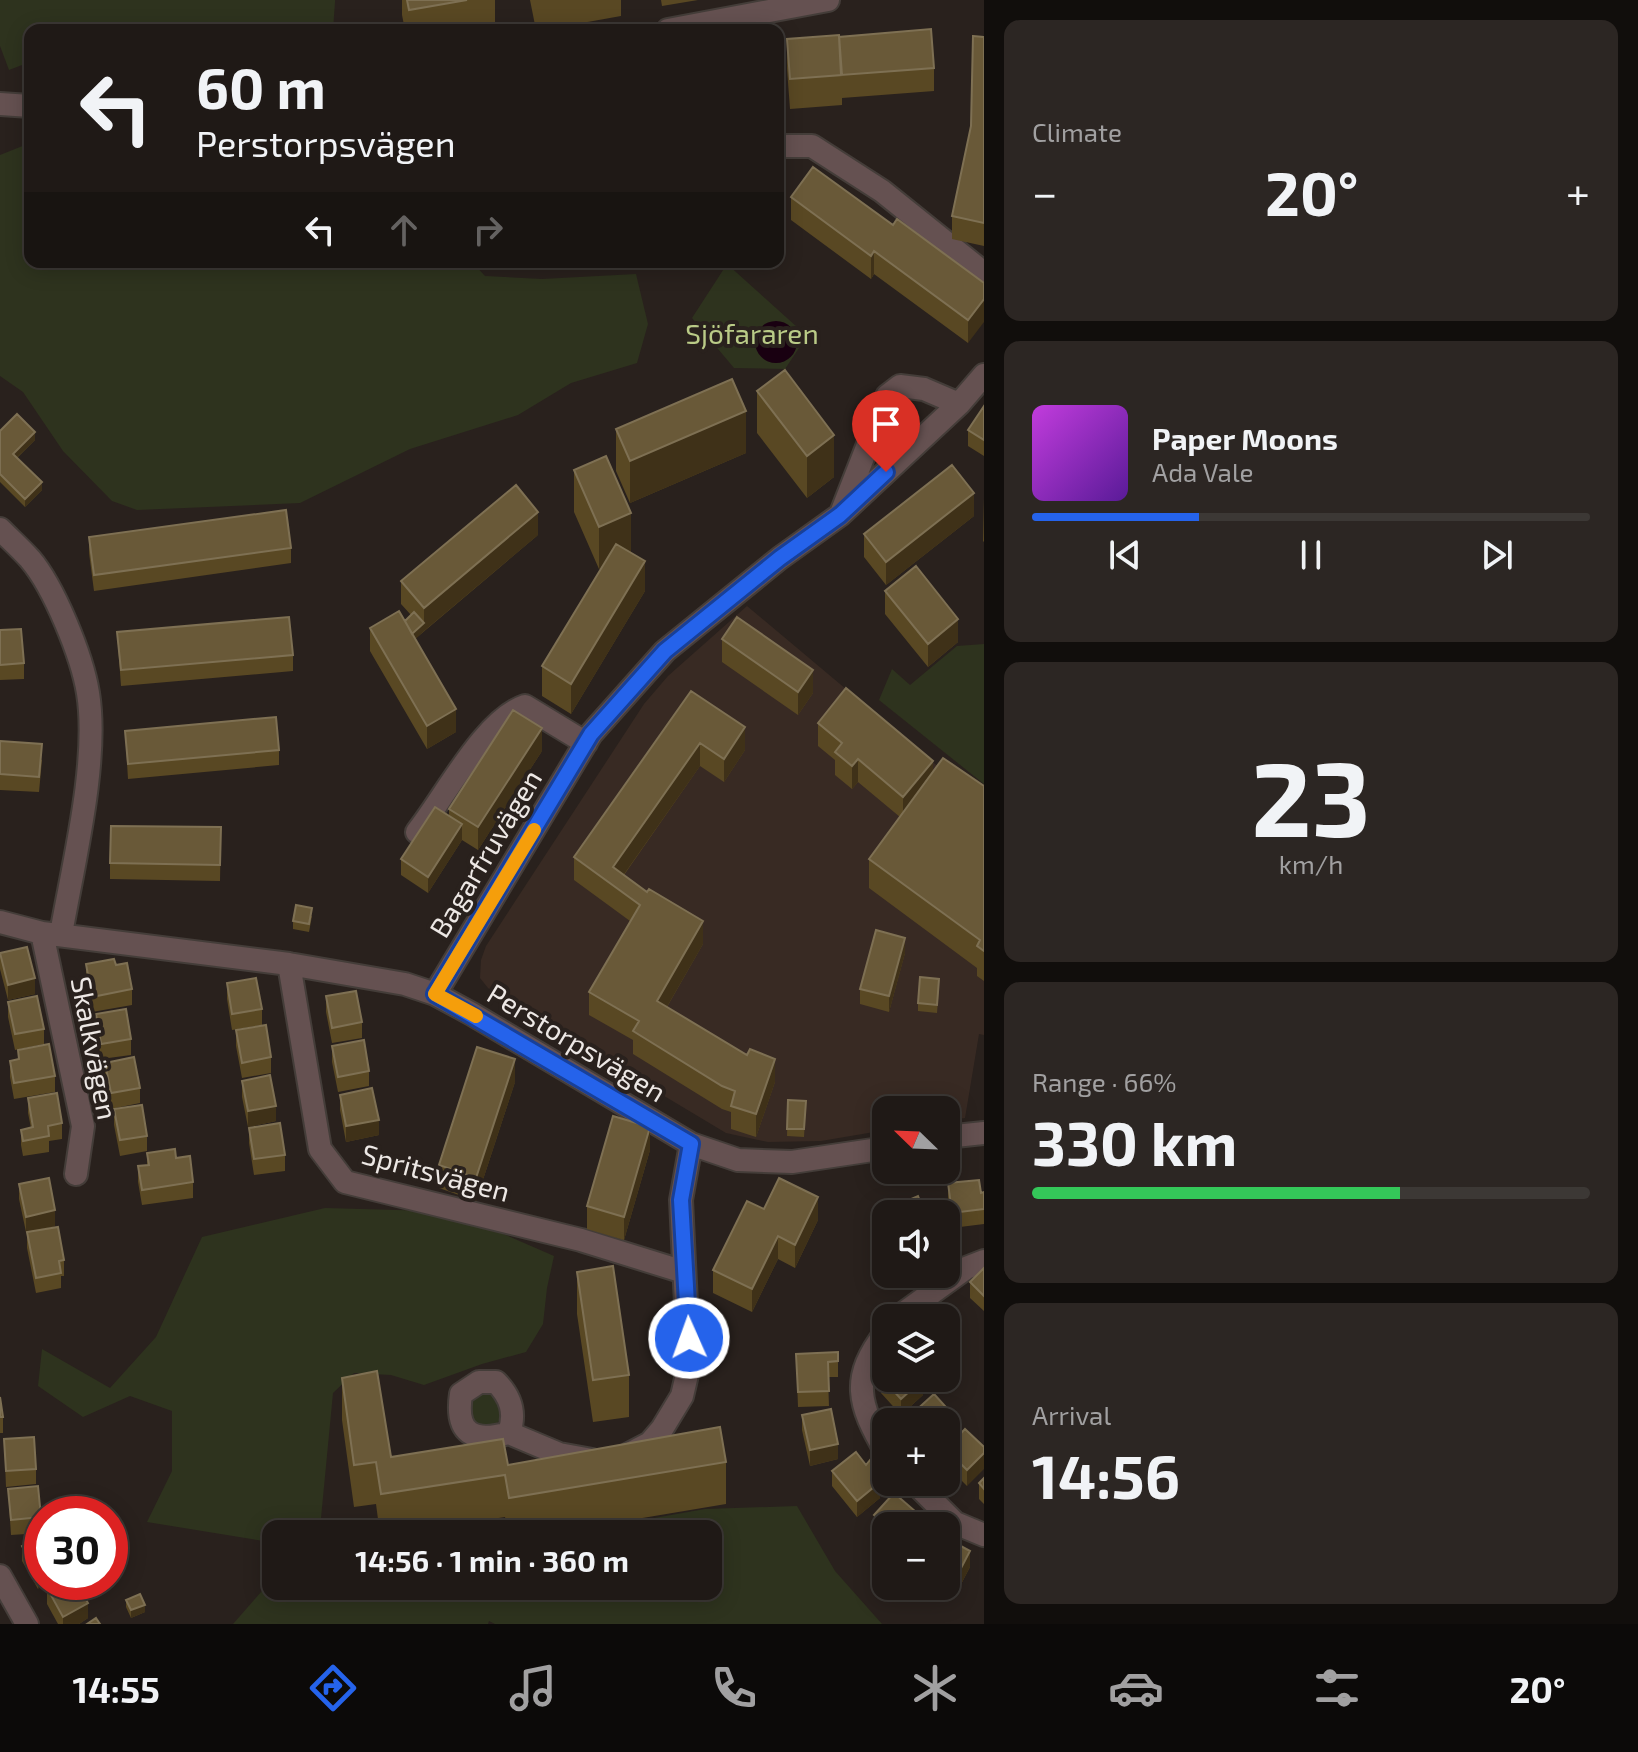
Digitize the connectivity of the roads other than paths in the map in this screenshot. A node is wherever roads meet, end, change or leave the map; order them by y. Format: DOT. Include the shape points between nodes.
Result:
graph roads {
  1 [pos="828,0"];
  2 [pos="700,24"];
  3 [pos="0,104"];
  4 [pos="24,106"];
  5 [pos="784,146"];
  6 [pos="984,273"];
  7 [pos="984,375"];
  8 [pos="959,404"];
  9 [pos="840,515"];
  10 [pos="0,529"];
  11 [pos="586,743"];
  12 [pos="417,832"];
  13 [pos="0,922"];
  14 [pos="51,934"];
  15 [pos="289,964"];
  16 [pos="435,994"];
  17 [pos="984,1133"];
  18 [pos="960,1136"];
  19 [pos="691,1144"];
  20 [pos="872,1150"];
  21 [pos="76,1174"];
  22 [pos="984,1261"];
  23 [pos="684,1272"];
  24 [pos="916,1304"];
  25 [pos="872,1349"];
  26 [pos="872,1428"];
  27 [pos="509,1433"];
  28 [pos="928,1496"];
  29 [pos="984,1535"];
  30 [pos="0,1576"];
  31 [pos="27,1624"];
  1 -- 2 [label="street"];
  3 -- 4 [label="street"];
  5 -- 6 [label="street" via="812,146 882,191"];
  7 -- 8 [label="street, Bagarfruvägen"];
  8 -- 9 [label="street, Bagarfruvägen"];
  8 -- 9 [label="street" via="924,389 900,386 887,396"];
  9 -- 11 [label="street, Bagarfruvägen" via="665,651"];
  10 -- 14 [label="street" via="32,561 64,619 88,693 87,774"];
  11 -- 12 [label="street" via="525,706 511,711 475,750"];
  11 -- 16 [label="street, Bagarfruvägen"];
  13 -- 14 [label="street, Perstorpsvägen"];
  14 -- 15 [label="street, Perstorpsvägen"];
  14 -- 21 [label="street, Skalkvägen" via="83,1126"];
  15 -- 16 [label="street, Perstorpsvägen"];
  15 -- 23 [label="street, Spritsvägen" via="320,1149 345,1182 581,1240"];
  16 -- 19 [label="street, Perstorpsvägen"];
  17 -- 18 [label="street"];
  19 -- 20 [label="street, Perstorpsvägen" via="738,1160 792,1162"];
  19 -- 23 [label="street" via="681,1200"];
  22 -- 24 [label="street"];
  23 -- 27 [label="street" via="689,1366 682,1396 650,1443 622,1457 586,1460"];
  25 -- 26 [label="street" via="861,1392"];
  28 -- 29 [label="street" via="955,1523"];
  30 -- 31 [label="street"];
}
